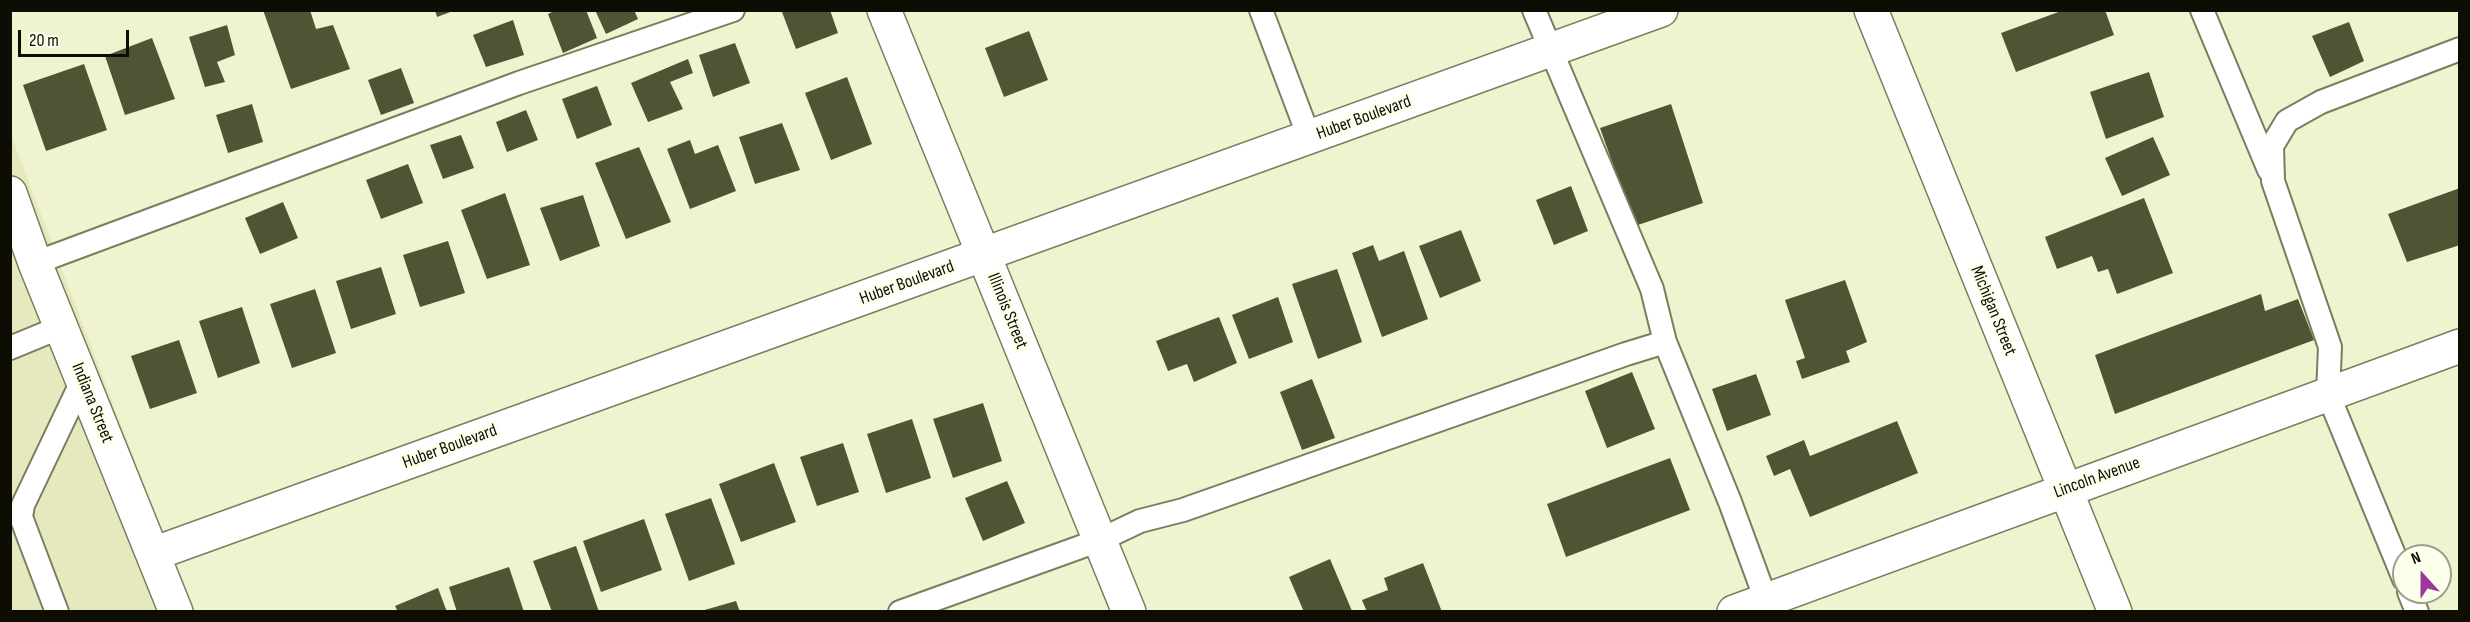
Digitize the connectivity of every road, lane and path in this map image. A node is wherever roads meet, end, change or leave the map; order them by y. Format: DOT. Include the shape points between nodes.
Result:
graph roads {
  1 [pos="733,10"];
  2 [pos="884,10"];
  3 [pos="1261,10"];
  4 [pos="1534,10"];
  5 [pos="1661,10"];
  6 [pos="1871,10"];
  7 [pos="2202,10"];
  8 [pos="1601,20"];
  9 [pos="2460,49"];
  10 [pos="1549,51"];
  11 [pos="1310,137"];
  12 [pos="2274,181"];
  13 [pos="10,193"];
  14 [pos="984,255"];
  15 [pos="35,263"];
  16 [pos="61,327"];
  17 [pos="1665,342"];
  18 [pos="2460,346"];
  19 [pos="10,348"];
  20 [pos="82,379"];
  21 [pos="2328,394"];
  22 [pos="2066,489"];
  23 [pos="1100,540"];
  24 [pos="2392,550"];
  25 [pos="153,554"];
  26 [pos="1766,600"];
  27 [pos="57,612"];
  28 [pos="176,612"];
  29 [pos="900,612"];
  30 [pos="1129,612"];
  31 [pos="1734,612"];
  32 [pos="2115,612"];
  1 -- 15 [label="lane" via="519,83"];
  2 -- 14 [label="street, Illinois Street"];
  3 -- 11 [label="lane"];
  4 -- 10 [label="lane"];
  5 -- 8 [label="street, Huber Boulevard"];
  6 -- 22 [label="street, Michigan Street"];
  7 -- 12 [label="lane"];
  8 -- 10 [label="street, Huber Boulevard"];
  9 -- 12 [label="lane" via="2321,102 2287,121 2272,146"];
  10 -- 11 [label="street, Huber Boulevard"];
  10 -- 17 [label="lane" via="1652,289"];
  11 -- 14 [label="street, Huber Boulevard"];
  12 -- 21 [label="lane" via="2330,347"];
  13 -- 15 [label="street, Indiana Street"];
  14 -- 23 [label="street, Illinois Street"];
  14 -- 25 [label="street, Huber Boulevard"];
  15 -- 16 [label="street, Indiana Street"];
  16 -- 19 [label="lane"];
  16 -- 20 [label="street, Indiana Street"];
  17 -- 23 [label="lane" via="1183,510 1140,521"];
  17 -- 26 [label="lane"];
  18 -- 21 [label="street, Lincoln Avenue"];
  20 -- 25 [label="street, Indiana Street"];
  20 -- 27 [label="lane" via="23,505 21,517"];
  21 -- 22 [label="street, Lincoln Avenue"];
  21 -- 24 [label="lane"];
  22 -- 26 [label="street, Lincoln Avenue"];
  22 -- 32 [label="street, Michigan Street"];
  23 -- 29 [label="lane"];
  23 -- 30 [label="street, Illinois Street"];
  25 -- 28 [label="street, Indiana Street"];
  26 -- 31 [label="street, Lincoln Avenue"];
}
